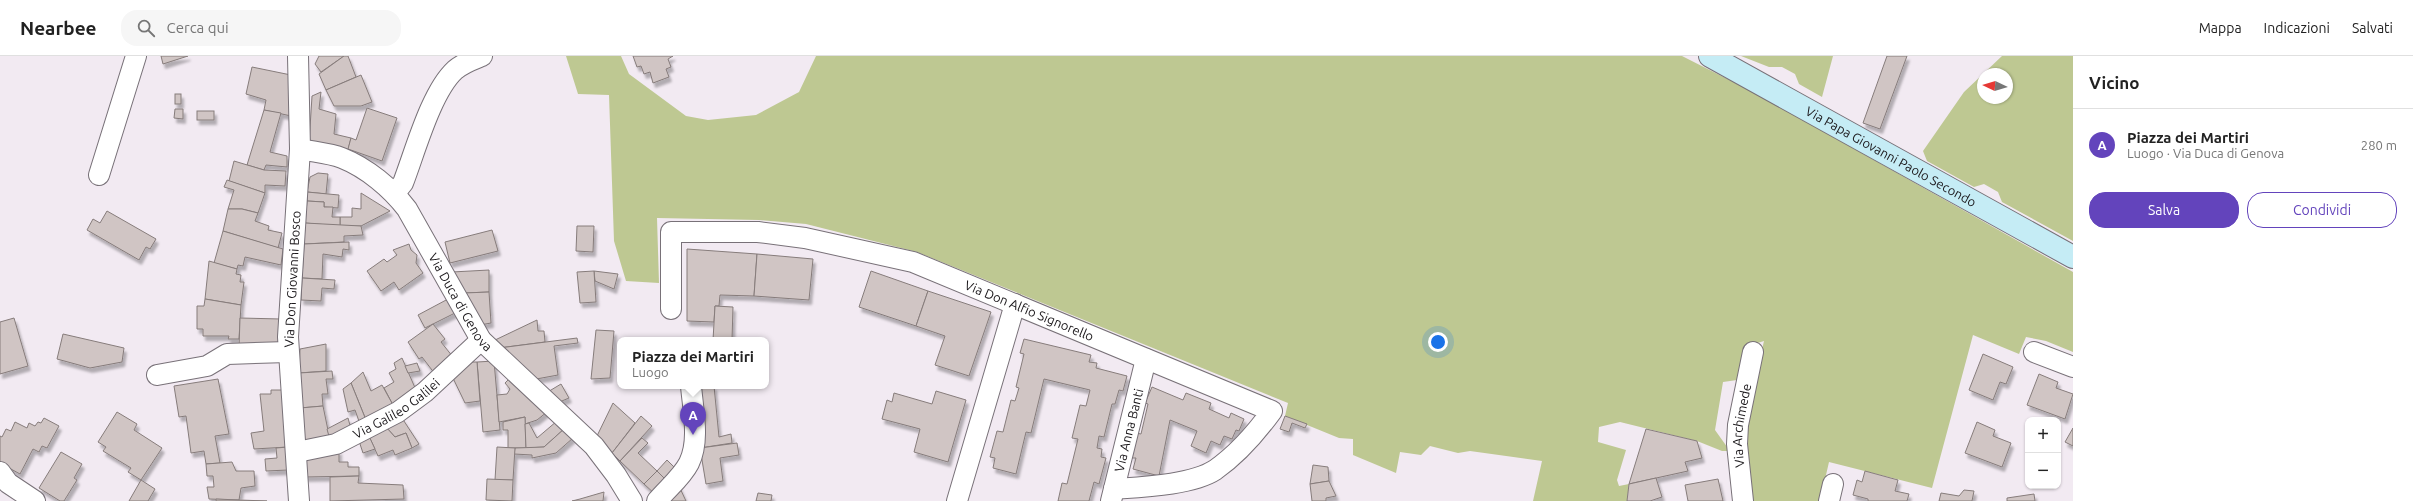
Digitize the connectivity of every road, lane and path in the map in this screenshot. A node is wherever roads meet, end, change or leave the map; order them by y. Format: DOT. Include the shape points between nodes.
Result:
graph roads {
  1 [pos="136,56"];
  2 [pos="298,56"];
  3 [pos="482,56"];
  4 [pos="1710,56"];
  5 [pos="300,149"];
  6 [pos="99,175"];
  7 [pos="395,193"];
  8 [pos="2073,257"];
  9 [pos="1015,304"];
  10 [pos="671,309"];
  11 [pos="481,340"];
  12 [pos="288,352"];
  13 [pos="1753,352"];
  14 [pos="2034,352"];
  15 [pos="1146,359"];
  16 [pos="2073,366"];
  17 [pos="157,375"];
  18 [pos="691,389"];
  19 [pos="297,452"];
  20 [pos="616,475"];
  21 [pos="3,480"];
  22 [pos="1113,495"];
  23 [pos="35,501"];
  24 [pos="299,501"];
  25 [pos="632,501"];
  26 [pos="649,501"];
  27 [pos="657,501"];
  28 [pos="958,501"];
  29 [pos="1743,501"];
  1 -- 6 [label="street"];
  2 -- 5 [label="street, Via Don Giovanni Bosco"];
  3 -- 7 [label="street" via="468,61 454,71 435,99 403,183"];
  4 -- 8 [label="main road, Via Papa Giovanni Paolo Secondo"];
  5 -- 7 [label="street, Via Duca di Genova" via="342,158"];
  5 -- 12 [label="street, Via Don Giovanni Bosco"];
  7 -- 11 [label="street, Via Duca di Genova" via="407,209"];
  9 -- 10 [label="street, Via Don Alfio Signorello" via="913,262 805,238 758,232 671,232"];
  9 -- 15 [label="street, Via Don Alfio Signorello"];
  9 -- 28 [label="street"];
  11 -- 19 [label="street, Via Galileo Galilei" via="425,392 398,412 336,444"];
  11 -- 20 [label="street, Via Duca di Genova" via="594,446"];
  12 -- 17 [label="street" via="227,354 207,366"];
  12 -- 19 [label="street, Via Don Giovanni Bosco"];
  13 -- 29 [label="street, Via Archimede" via="1738,425 1737,444"];
  14 -- 16 [label="street"];
  15 -- 22 [label="street, Via Anna Banti"];
  15 -- 22 [label="street, Via Don Alfio Signorello" via="1272,411 1251,439 1214,470 1166,485"];
  18 -- 27 [label="street" via="694,440 692,453 684,471"];
  19 -- 24 [label="street, Via Don Giovanni Bosco"];
  20 -- 25 [label="street"];
  20 -- 26 [label="street"];
  21 -- 23 [label="street"];
}
